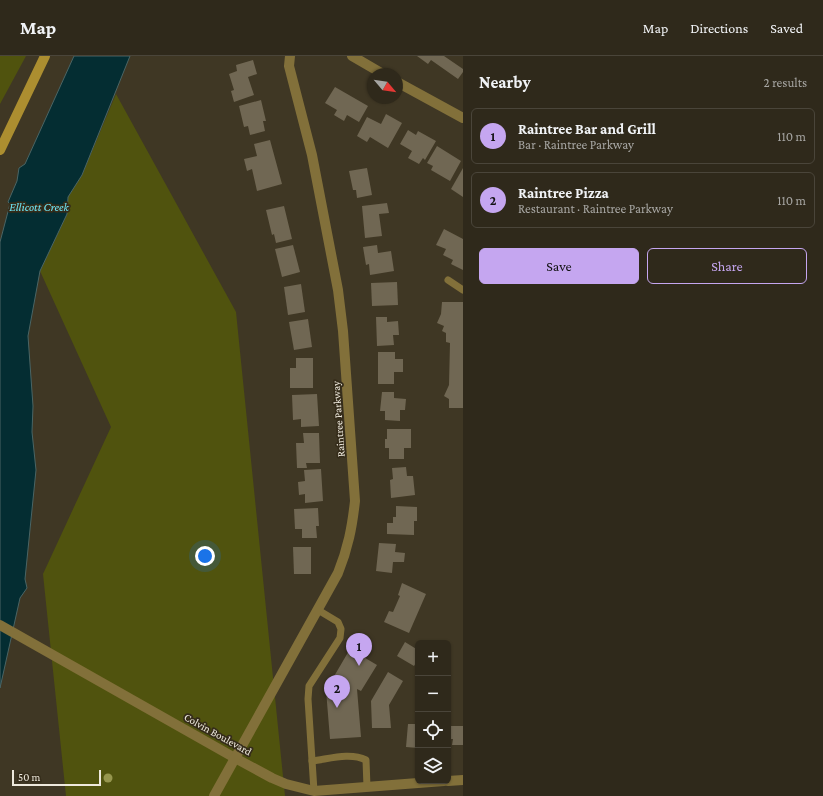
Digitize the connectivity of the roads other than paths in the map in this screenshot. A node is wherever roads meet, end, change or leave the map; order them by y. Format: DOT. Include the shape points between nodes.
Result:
graph roads {
  1 [pos="45,56"];
  2 [pos="290,56"];
  3 [pos="352,56"];
  4 [pos="373,68"];
  5 [pos="403,85"];
  6 [pos="463,118"];
  7 [pos="0,150"];
  8 [pos="448,280"];
  9 [pos="463,290"];
  10 [pos="318,610"];
  11 [pos="0,625"];
  12 [pos="235,758"];
  13 [pos="312,761"];
  14 [pos="463,780"];
  15 [pos="451,781"];
  16 [pos="415,783"];
  17 [pos="367,787"];
  18 [pos="314,791"];
  19 [pos="214,796"];
  1 -- 7 [label="street"];
  2 -- 10 [label="street, Raintree Parkway" via="289,66 312,155 338,290 344,331 355,500 348,548 338,574"];
  3 -- 4 [label="street"];
  5 -- 6 [label="street"];
  8 -- 9 [label="lane"];
  10 -- 12 [label="street, Raintree Parkway"];
  10 -- 13 [label="lane" via="338,622 341,629 340,638 309,686"];
  11 -- 12 [label="street, Colvin Boulevard"];
  12 -- 18 [label="street, Colvin Boulevard" via="286,784"];
  12 -- 19 [label="street, Raintree Parkway"];
  13 -- 17 [label="lane" via="360,757 366,760"];
  13 -- 18 [label="lane"];
  14 -- 15 [label="street"];
  16 -- 17 [label="street, Colvin Boulevard"];
  17 -- 18 [label="street, Colvin Boulevard"];
}
